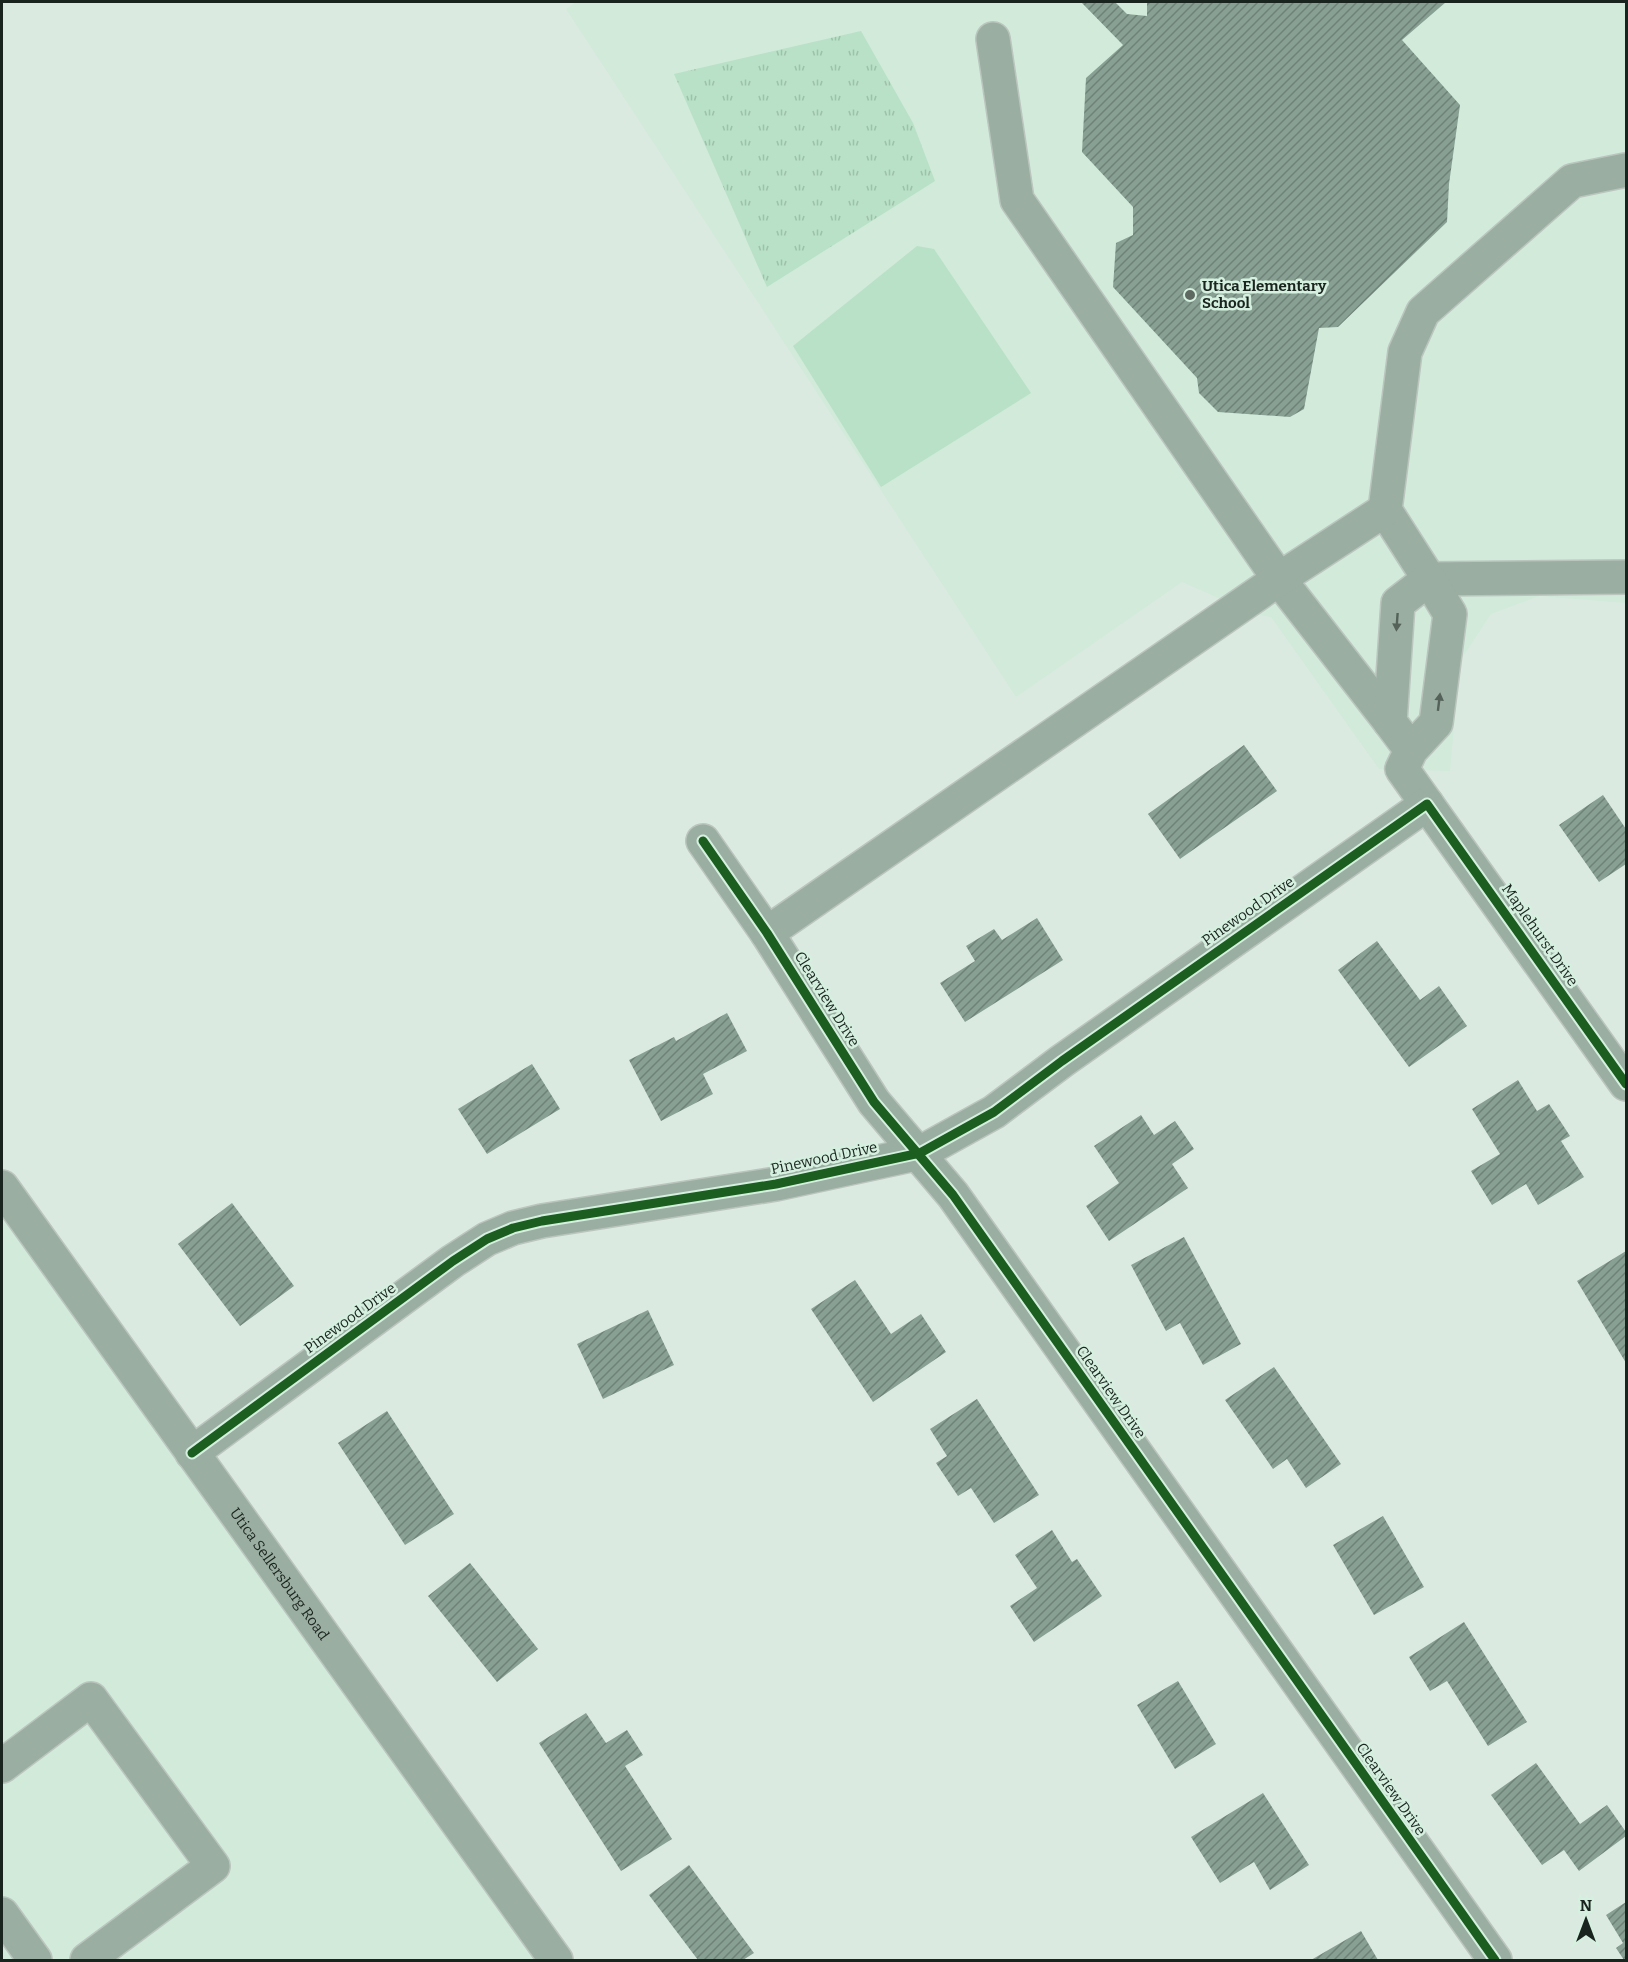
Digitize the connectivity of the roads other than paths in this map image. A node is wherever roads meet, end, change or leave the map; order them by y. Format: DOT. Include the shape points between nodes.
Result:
graph roads {
  1 [pos="993,39"];
  2 [pos="1626,170"];
  3 [pos="1385,510"];
  4 [pos="1626,578"];
  5 [pos="1279,579"];
  6 [pos="1429,579"];
  7 [pos="1390,722"];
  8 [pos="1411,750"];
  9 [pos="1427,804"];
  10 [pos="703,841"];
  11 [pos="767,933"];
  12 [pos="1626,1084"];
  13 [pos="920,1153"];
  14 [pos="2,1187"];
  15 [pos="192,1453"];
  16 [pos="2,1766"];
  17 [pos="2,1914"];
  18 [pos="35,1960"];
  19 [pos="87,1960"];
  20 [pos="556,1960"];
  21 [pos="1495,1960"];
  1 -- 5 [label="street" via="1017,200"];
  2 -- 3 [label="street" via="1572,181 1423,312 1406,352"];
  3 -- 5 [label="street"];
  3 -- 6 [label="street"];
  4 -- 6 [label="street"];
  5 -- 7 [label="street"];
  5 -- 11 [label="street"];
  6 -- 7 [label="street, one-way" via="1398,603"];
  8 -- 6 [label="street, one-way" via="1436,723 1450,614"];
  7 -- 8 [label="street"];
  8 -- 9 [label="street, Maplehurst Drive" via="1402,769"];
  9 -- 12 [label="street, Maplehurst Drive"];
  9 -- 13 [label="street, Pinewood Drive" via="994,1112"];
  10 -- 11 [label="street, Clearview Drive"];
  11 -- 13 [label="street, Clearview Drive" via="874,1102"];
  13 -- 15 [label="street, Pinewood Drive" via="776,1184 513,1228 453,1261"];
  13 -- 21 [label="street, Clearview Drive"];
  14 -- 15 [label="street, Utica Sellersburg Road"];
  15 -- 20 [label="street, Utica Sellersburg Road"];
  16 -- 19 [label="street" via="91,1699 213,1866"];
  17 -- 18 [label="street"];
}
